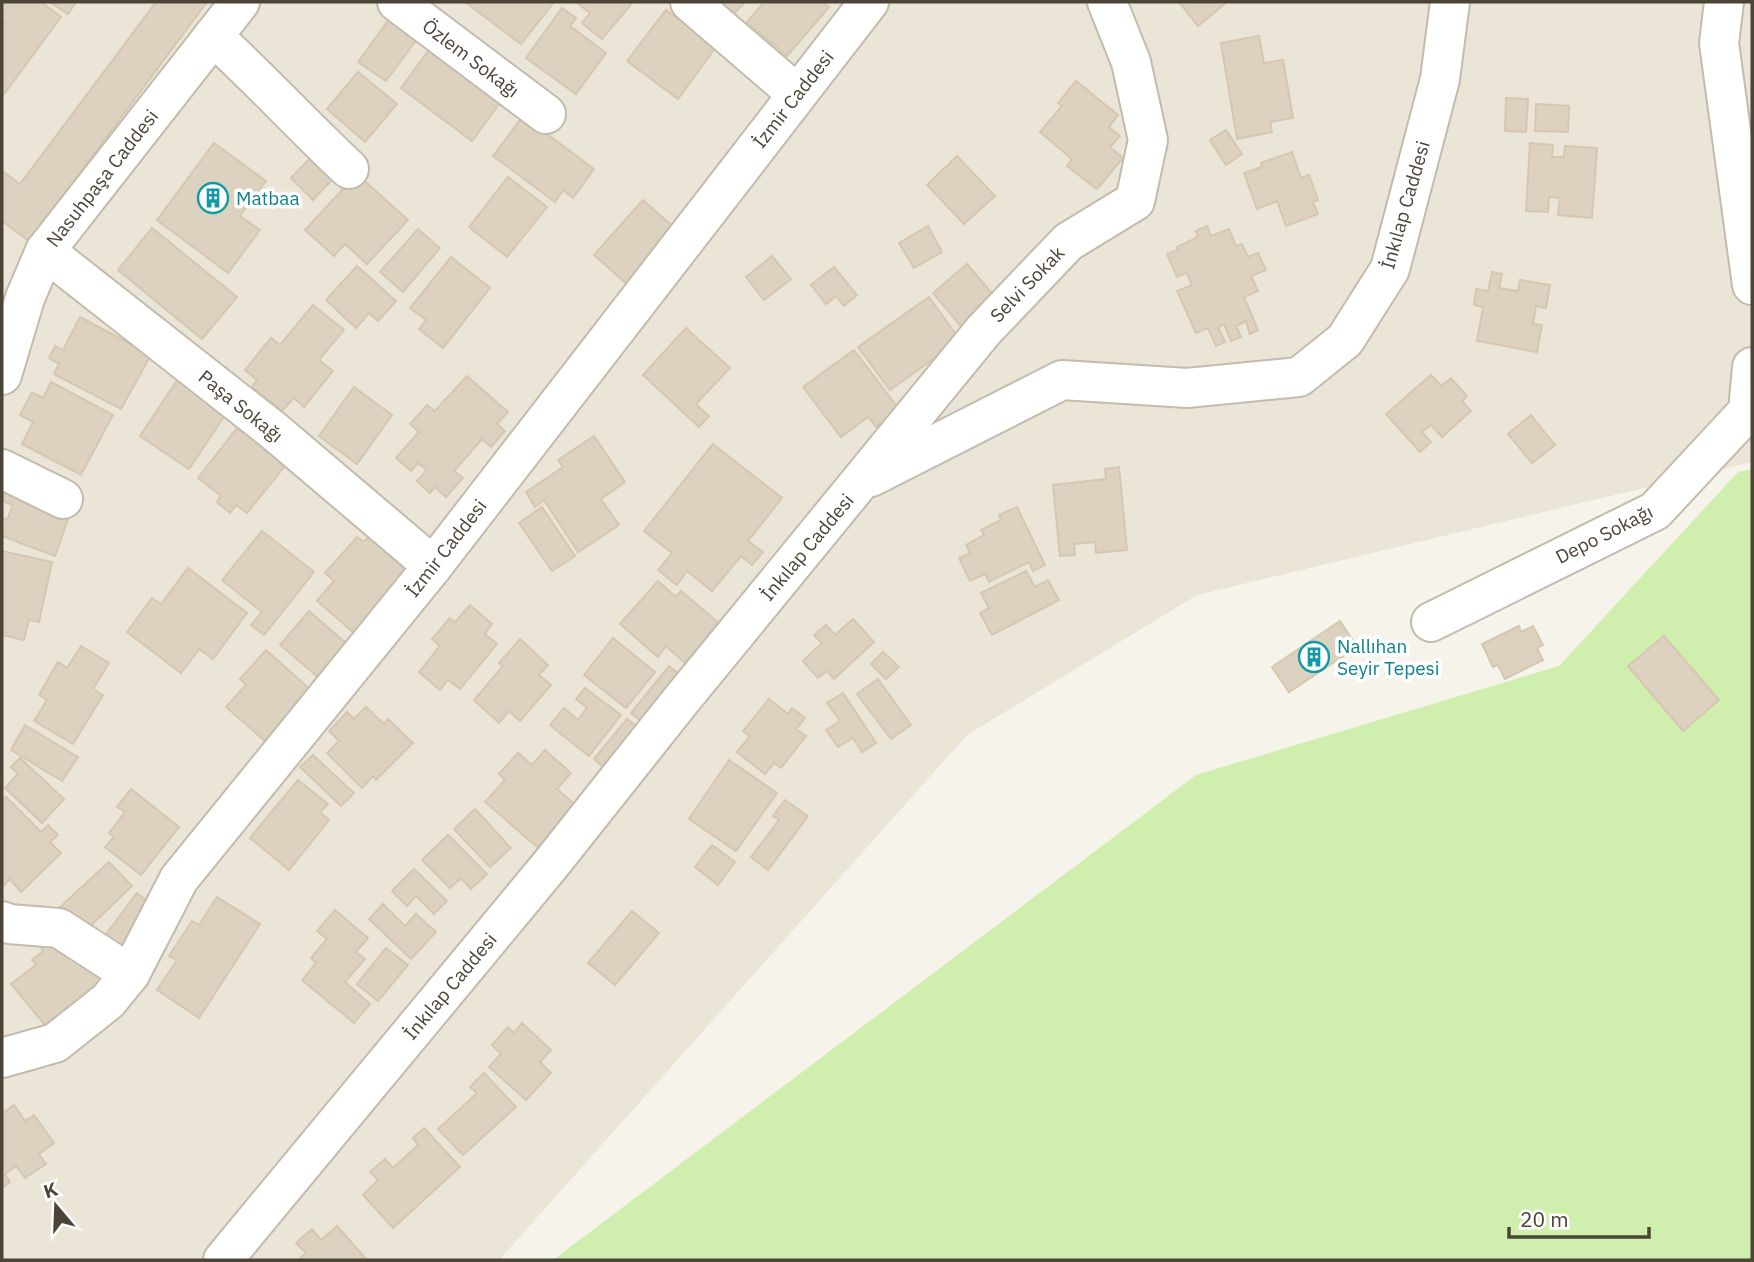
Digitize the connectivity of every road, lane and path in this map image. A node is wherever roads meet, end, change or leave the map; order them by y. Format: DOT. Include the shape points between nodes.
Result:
graph roads {
  1 [pos="240,2"];
  2 [pos="397,2"];
  3 [pos="690,2"];
  4 [pos="869,2"];
  5 [pos="1107,2"];
  6 [pos="1450,2"];
  7 [pos="1724,2"];
  8 [pos="213,36"];
  9 [pos="797,94"];
  10 [pos="546,114"];
  11 [pos="349,169"];
  12 [pos="45,251"];
  13 [pos="1752,285"];
  14 [pos="14,289"];
  15 [pos="1752,367"];
  16 [pos="2,375"];
  17 [pos="2,469"];
  18 [pos="860,483"];
  19 [pos="63,499"];
  20 [pos="433,566"];
  21 [pos="1431,622"];
  22 [pos="2,920"];
  23 [pos="130,974"];
  24 [pos="2,1058"];
  25 [pos="223,1260"];
  1 -- 8 [label="street, Nasuhpaşa Caddesi"];
  2 -- 10 [label="street, Özlem Sokağı"];
  3 -- 9 [label="street"];
  4 -- 9 [label="street, İzmir Caddesi"];
  5 -- 18 [label="street, Selvi Sokak" via="1131,62 1148,140 1135,201 1068,242 984,330"];
  6 -- 18 [label="street, İnkılap Caddesi" via="1440,79 1390,269 1345,340 1317,363 1299,377 1187,388 1062,380"];
  7 -- 13 [label="street" via="1719,43"];
  8 -- 11 [label="street"];
  8 -- 12 [label="street, Nasuhpaşa Caddesi"];
  9 -- 20 [label="street, İzmir Caddesi"];
  12 -- 14 [label="street, Nasuhpaşa Caddesi"];
  12 -- 20 [label="street, Paşa Sokağı" via="274,431"];
  14 -- 16 [label="street, Nasuhpaşa Caddesi"];
  15 -- 21 [label="street, Depo Sokağı" via="1748,411 1655,511"];
  17 -- 19 [label="street"];
  18 -- 25 [label="street, İnkılap Caddesi"];
  20 -- 23 [label="street, İzmir Caddesi" via="178,879"];
  22 -- 23 [label="street" via="59,928"];
  23 -- 24 [label="street, İzmir Caddesi" via="108,1000 55,1043"];
}
